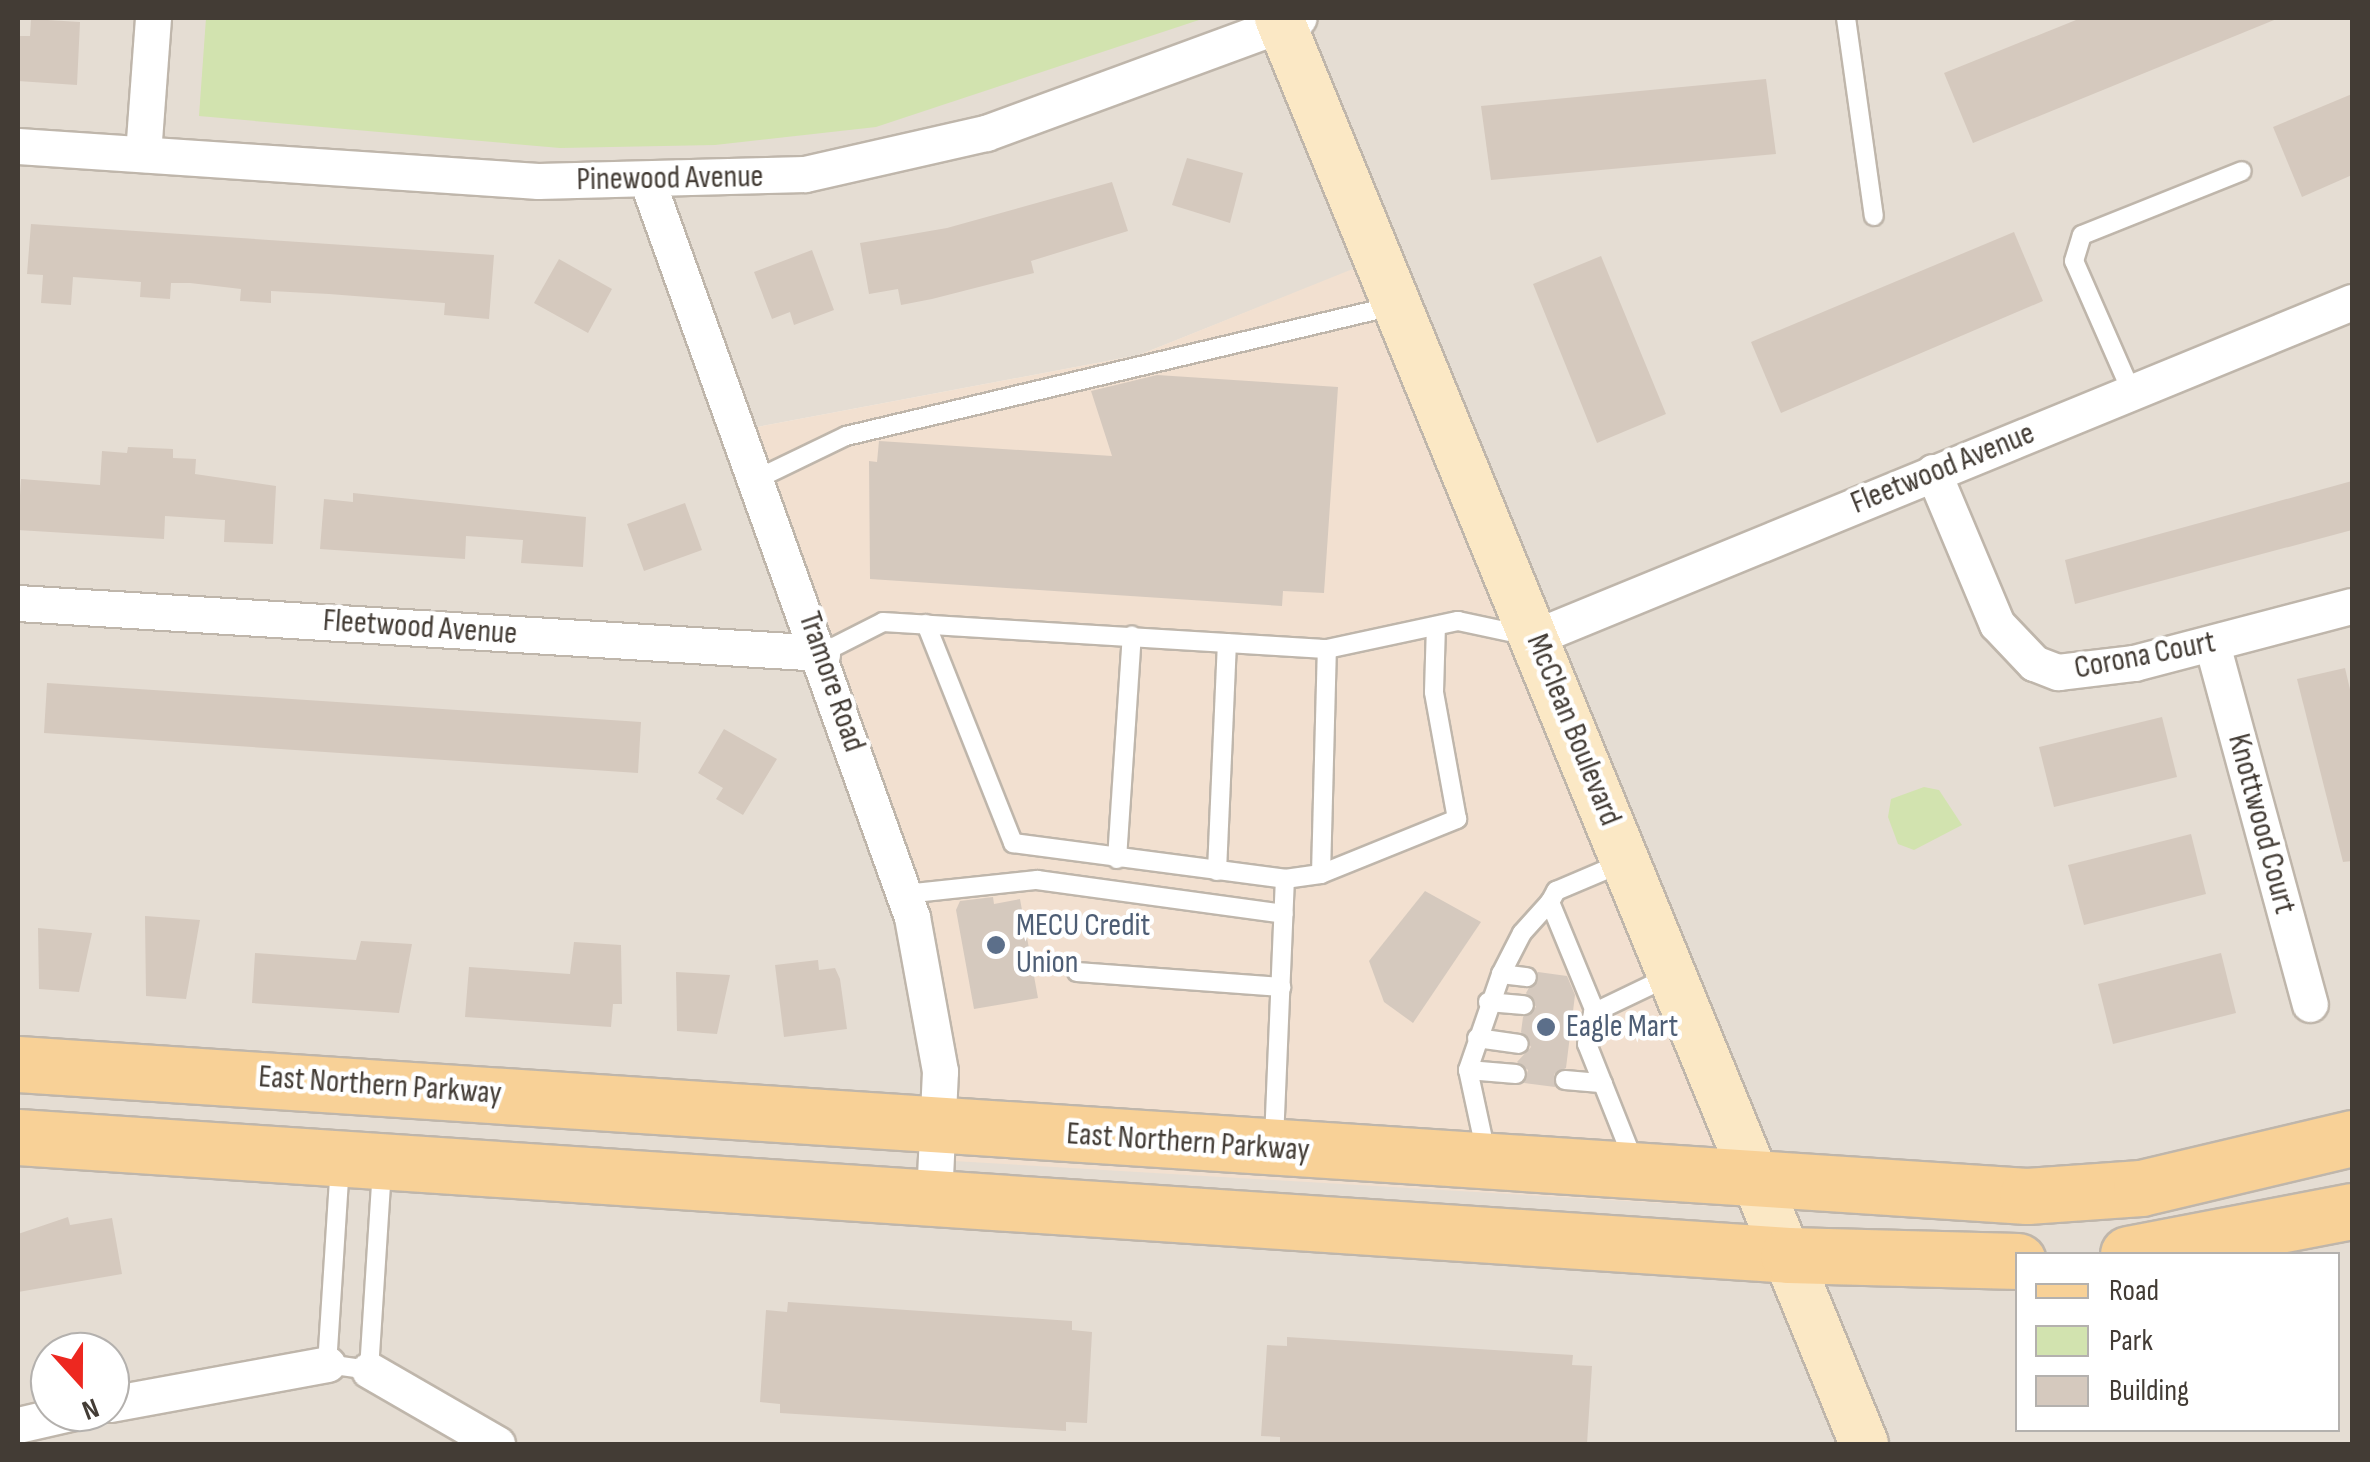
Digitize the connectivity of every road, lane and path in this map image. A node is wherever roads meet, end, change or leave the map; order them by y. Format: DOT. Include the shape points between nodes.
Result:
graph roads {
  1 [pos="153,18"];
  2 [pos="1846,18"];
  3 [pos="1286,19"];
  4 [pos="18,146"];
  5 [pos="143,154"];
  6 [pos="2242,171"];
  7 [pos="648,184"];
  8 [pos="1874,216"];
  9 [pos="2352,302"];
  10 [pos="1398,304"];
  11 [pos="2132,392"];
  12 [pos="1933,472"];
  13 [pos="758,478"];
  14 [pos="18,602"];
  15 [pos="2352,606"];
  16 [pos="926,624"];
  17 [pos="1436,626"];
  18 [pos="1132,636"];
  19 [pos="1534,638"];
  20 [pos="1226,643"];
  21 [pos="2212,644"];
  22 [pos="1327,649"];
  23 [pos="822,654"];
  24 [pos="1117,859"];
  25 [pos="1627,860"];
  26 [pos="1217,871"];
  27 [pos="1321,874"];
  28 [pos="1285,879"];
  29 [pos="905,894"];
  30 [pos="1550,902"];
  31 [pos="1284,914"];
  32 [pos="1077,972"];
  33 [pos="1502,974"];
  34 [pos="1674,975"];
  35 [pos="1528,977"];
  36 [pos="1281,987"];
  37 [pos="1488,1002"];
  38 [pos="2310,1004"];
  39 [pos="1524,1005"];
  40 [pos="1573,1011"];
  41 [pos="1593,1011"];
  42 [pos="1477,1038"];
  43 [pos="1520,1044"];
  44 [pos="1568,1050"];
  45 [pos="1590,1051"];
  46 [pos="18,1064"];
  47 [pos="1468,1070"];
  48 [pos="1516,1074"];
  49 [pos="1565,1080"];
  50 [pos="1603,1083"];
  51 [pos="942,1124"];
  52 [pos="18,1137"];
  53 [pos="2352,1138"];
  54 [pos="1274,1150"];
  55 [pos="361,1160"];
  56 [pos="1489,1164"];
  57 [pos="1638,1172"];
  58 [pos="1756,1176"];
  59 [pos="934,1196"];
  60 [pos="2352,1211"];
  61 [pos="2138,1252"];
  62 [pos="1788,1254"];
  63 [pos="2015,1261"];
  64 [pos="327,1364"];
  65 [pos="369,1370"];
  66 [pos="130,1400"];
  67 [pos="497,1444"];
  68 [pos="1864,1444"];
  1 -- 5 [label="street"];
  2 -- 8 [label="lane"];
  3 -- 7 [label="street, Pinewood Avenue" via="986,133 856,166"];
  3 -- 10 [label="street, McClean Boulevard"];
  4 -- 5 [label="street, Pinewood Avenue"];
  5 -- 7 [label="street, Pinewood Avenue"];
  6 -- 11 [label="lane" via="2082,235 2074,262"];
  7 -- 13 [label="street, Tramore Road"];
  9 -- 11 [label="street, Fleetwood Avenue"];
  10 -- 13 [label="lane" via="846,436"];
  10 -- 19 [label="street, McClean Boulevard"];
  11 -- 12 [label="street, Fleetwood Avenue"];
  12 -- 19 [label="street, Fleetwood Avenue"];
  12 -- 21 [label="street, Corona Court" via="1978,590 1997,624 2034,663 2058,672 2102,670"];
  13 -- 23 [label="street, Tramore Road"];
  14 -- 23 [label="street, Fleetwood Avenue"];
  15 -- 21 [label="street, Corona Court"];
  16 -- 18 [label="lane"];
  16 -- 23 [label="lane" via="883,622"];
  16 -- 24 [label="lane" via="1013,844"];
  17 -- 19 [label="lane" via="1458,621"];
  17 -- 22 [label="lane"];
  17 -- 27 [label="lane" via="1434,692 1456,819"];
  18 -- 20 [label="lane"];
  18 -- 24 [label="lane"];
  19 -- 25 [label="street, McClean Boulevard"];
  20 -- 22 [label="lane"];
  20 -- 26 [label="lane"];
  21 -- 38 [label="street, Knottwood Court"];
  22 -- 27 [label="lane"];
  23 -- 29 [label="street, Tramore Road"];
  24 -- 26 [label="lane"];
  25 -- 30 [label="lane" via="1556,891"];
  25 -- 34 [label="street, McClean Boulevard"];
  26 -- 28 [label="lane"];
  27 -- 28 [label="lane"];
  28 -- 31 [label="lane"];
  29 -- 31 [label="lane" via="1036,880"];
  29 -- 51 [label="street, Tramore Road" via="940,1070"];
  30 -- 33 [label="lane" via="1522,933"];
  30 -- 41 [label="lane"];
  31 -- 36 [label="lane"];
  32 -- 36 [label="lane"];
  33 -- 35 [label="lane"];
  33 -- 37 [label="lane"];
  34 -- 41 [label="lane"];
  34 -- 58 [label="street, McClean Boulevard"];
  36 -- 54 [label="lane"];
  37 -- 39 [label="lane"];
  37 -- 42 [label="lane"];
  40 -- 41 [label="lane"];
  41 -- 45 [label="lane"];
  42 -- 43 [label="lane"];
  42 -- 47 [label="lane"];
  44 -- 45 [label="lane"];
  45 -- 50 [label="lane"];
  46 -- 51 [label="main road, East Northern Parkway"];
  47 -- 48 [label="lane"];
  47 -- 56 [label="lane"];
  49 -- 50 [label="lane"];
  50 -- 57 [label="lane"];
  51 -- 54 [label="main road, East Northern Parkway"];
  51 -- 59 [label="street, Tramore Road"];
  52 -- 55 [label="main road"];
  53 -- 58 [label="main road, East Northern Parkway" via="2141,1188 2027,1196 1822,1188"];
  54 -- 56 [label="main road, East Northern Parkway"];
  55 -- 59 [label="main road"];
  55 -- 64 [label="lane"];
  55 -- 65 [label="lane"];
  56 -- 57 [label="main road, East Northern Parkway"];
  57 -- 58 [label="main road, East Northern Parkway"];
  58 -- 62 [label="street, McClean Boulevard"];
  59 -- 62 [label="main road"];
  60 -- 61 [label="main road"];
  62 -- 63 [label="main road"];
  62 -- 68 [label="street, McClean Boulevard"];
  64 -- 65 [label="lane"];
  64 -- 66 [label="street"];
  65 -- 67 [label="street"];
}
